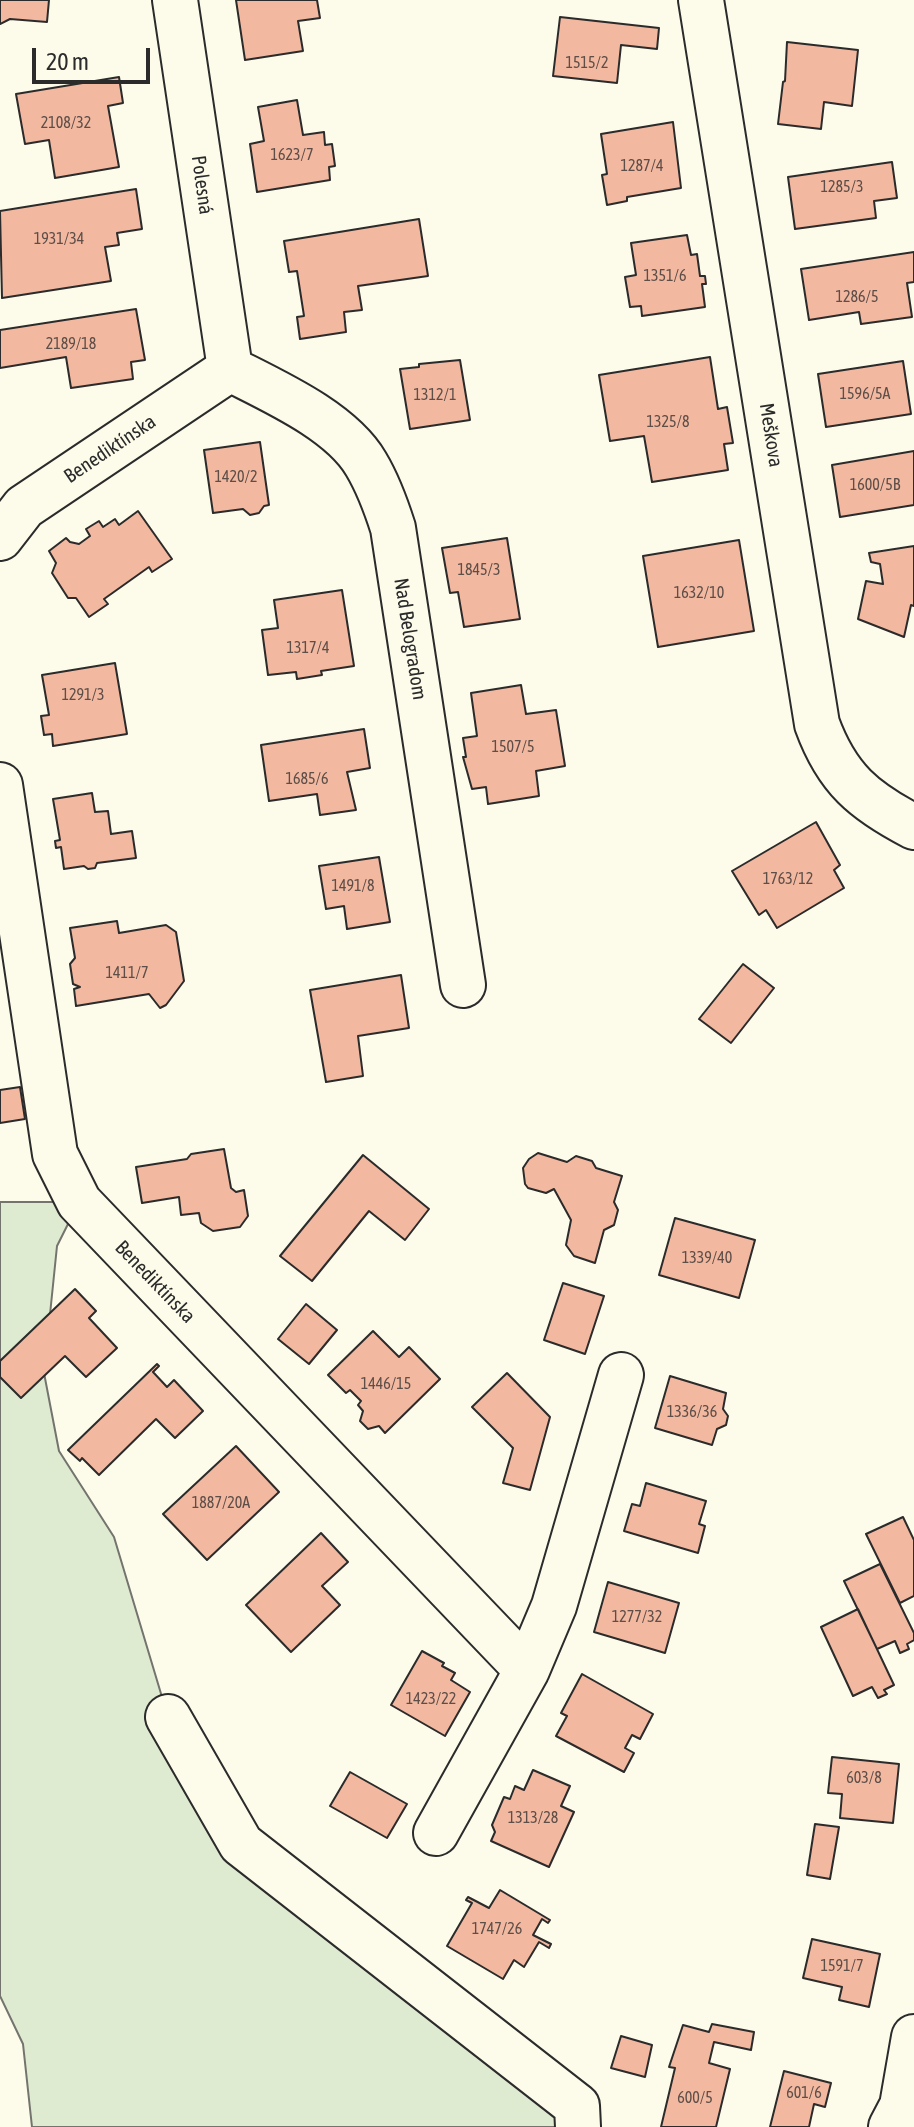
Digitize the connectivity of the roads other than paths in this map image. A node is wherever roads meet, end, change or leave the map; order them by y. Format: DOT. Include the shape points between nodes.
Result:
graph roads {
  1 [pos="175,0"];
  2 [pos="701,0"];
  3 [pos="230,369"];
  4 [pos="0,538"];
  5 [pos="0,785"];
  6 [pos="914,827"];
  7 [pos="463,985"];
  8 [pos="621,1375"];
  9 [pos="527,1670"];
  10 [pos="168,1717"];
  11 [pos="436,1833"];
  12 [pos="914,2037"];
  13 [pos="578,2127"];
  14 [pos="891,2127"];
  1 -- 3 [label="street, Polesná"];
  2 -- 6 [label="street, Meškova" via="817,724 839,771 857,792"];
  3 -- 4 [label="street, Benediktínska" via="24,507"];
  3 -- 7 [label="street, Nad Belogradom" via="299,403 335,431 365,461 381,493 393,528"];
  5 -- 9 [label="street, Benediktínska" via="55,1154 79,1202"];
  8 -- 9 [label="street" via="554,1606"];
  9 -- 11 [label="street"];
  10 -- 13 [label="street" via="241,1844 577,2106"];
  12 -- 14 [label="street" via="902,2106"];
}
